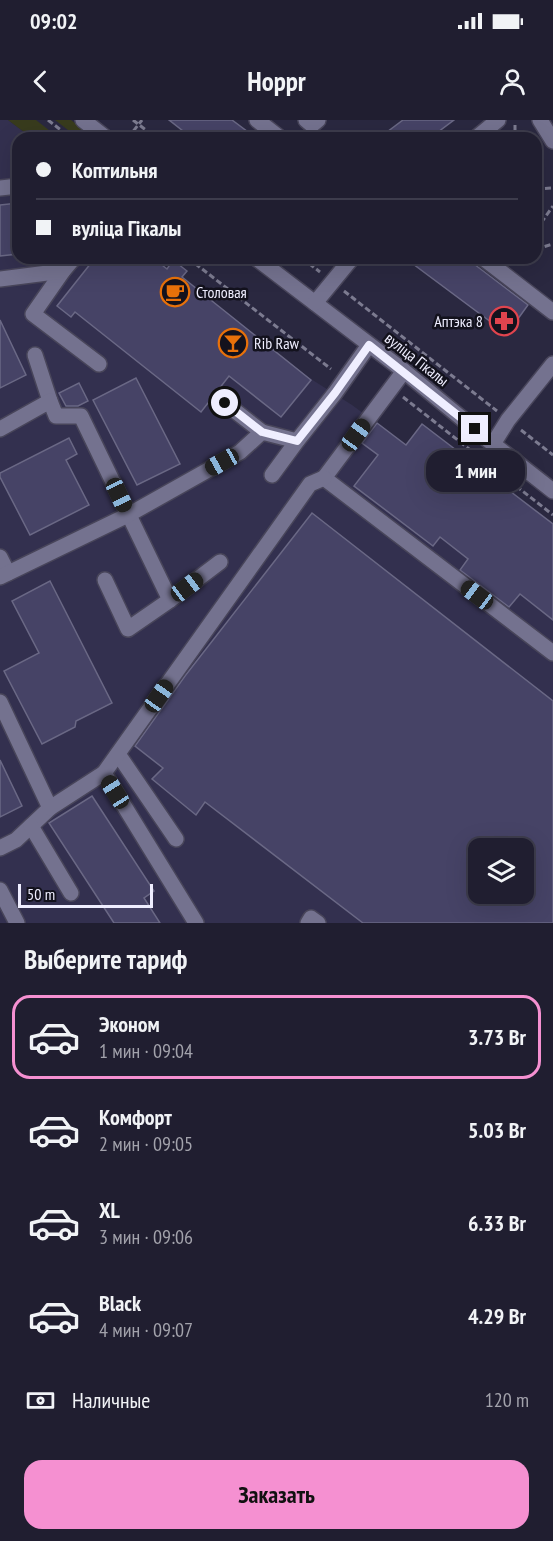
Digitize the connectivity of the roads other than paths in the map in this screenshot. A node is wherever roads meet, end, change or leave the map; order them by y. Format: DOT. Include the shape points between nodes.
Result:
graph roads {
  1 [pos="83,120"];
  2 [pos="257,120"];
  3 [pos="306,120"];
  4 [pos="318,120"];
  5 [pos="498,120"];
  6 [pos="540,120"];
  7 [pos="98,132"];
  8 [pos="272,132"];
  9 [pos="483,132"];
  10 [pos="553,141"];
  11 [pos="68,264"];
  12 [pos="264,264"];
  13 [pos="347,264"];
  14 [pos="491,264"];
  15 [pos="63,270"];
  16 [pos="0,279"];
  17 [pos="315,303"];
  18 [pos="553,312"];
  19 [pos="369,345"];
  20 [pos="35,355"];
  21 [pos="99,364"];
  22 [pos="553,364"];
  23 [pos="404,371"];
  24 [pos="50,401"];
  25 [pos="225,403"];
  26 [pos="0,429"];
  27 [pos="262,432"];
  28 [pos="297,441"];
  29 [pos="493,444"];
  30 [pos="272,475"];
  31 [pos="324,478"];
  32 [pos="553,491"];
  33 [pos="128,515"];
  34 [pos="0,558"];
  35 [pos="220,562"];
  36 [pos="4,575"];
  37 [pos="105,580"];
  38 [pos="170,600"];
  39 [pos="553,653"];
  40 [pos="0,702"];
  41 [pos="118,754"];
  42 [pos="104,773"];
  43 [pos="50,808"];
  44 [pos="32,826"];
  45 [pos="177,839"];
  46 [pos="0,848"];
  47 [pos="0,890"];
  48 [pos="71,893"];
  49 [pos="17,923"];
  50 [pos="196,923"];
  51 [pos="308,923"];
  52 [pos="318,923"];
  1 -- 7 [label="street"];
  2 -- 8 [label="street"];
  3 -- 4 [label="street" via="312,125"];
  5 -- 9 [label="street"];
  6 -- 10 [label="street"];
  11 -- 15 [label="street"];
  12 -- 17 [label="street, вуліца Гікалы"];
  13 -- 17 [label="street"];
  14 -- 18 [label="street"];
  15 -- 16 [label="street"];
  15 -- 21 [label="street" via="33,314"];
  17 -- 19 [label="street, вуліца Гікалы"];
  19 -- 23 [label="street, вуліца Гікалы"];
  19 -- 28 [label="street"];
  20 -- 24 [label="street"];
  22 -- 29 [label="street"];
  23 -- 29 [label="street, вуліца Гікалы"];
  23 -- 31 [label="street"];
  24 -- 26 [label="street"];
  24 -- 33 [label="street" via="56,416 81,416"];
  25 -- 27 [label="street"];
  27 -- 28 [label="street"];
  27 -- 33 [label="street" via="240,452"];
  28 -- 30 [label="street"];
  29 -- 32 [label="street, вуліца Гікалы"];
  31 -- 39 [label="street"];
  31 -- 41 [label="street" via="310,484"];
  33 -- 36 [label="street"];
  33 -- 38 [label="street"];
  34 -- 36 [label="street"];
  35 -- 38 [label="street"];
  37 -- 38 [label="street" via="128,629"];
  40 -- 43 [label="street"];
  41 -- 42 [label="street"];
  41 -- 45 [label="street"];
  42 -- 43 [label="street"];
  42 -- 50 [label="street"];
  43 -- 44 [label="street"];
  44 -- 46 [label="street"];
  44 -- 48 [label="street"];
  47 -- 49 [label="street"];
  51 -- 52 [label="street" via="311,918"];
}
